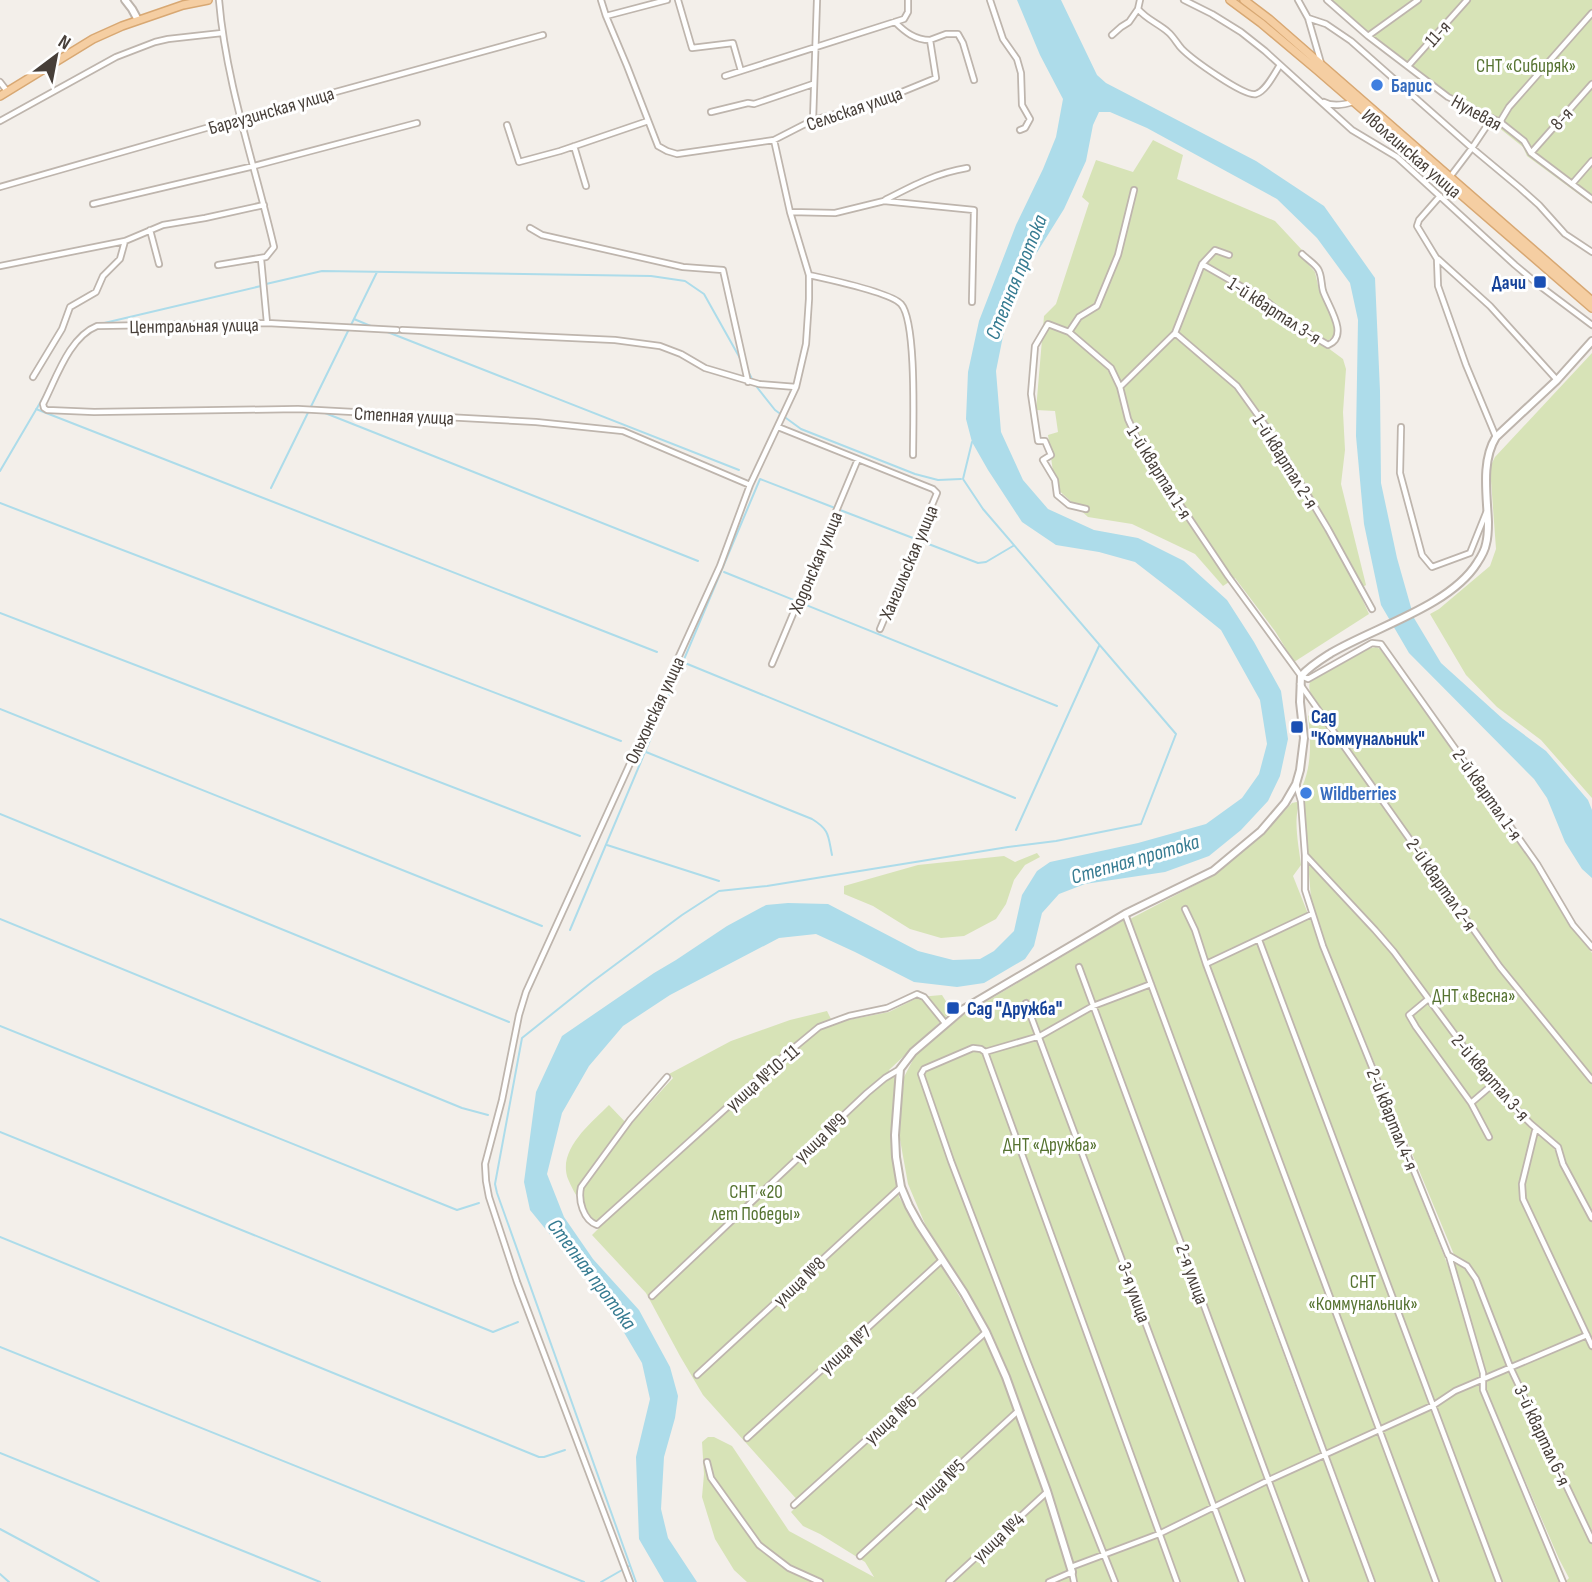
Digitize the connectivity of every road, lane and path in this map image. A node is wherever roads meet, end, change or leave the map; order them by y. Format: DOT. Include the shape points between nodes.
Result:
graph roads {
  1 [pos="125,0"];
  2 [pos="208,0"];
  3 [pos="219,0"];
  4 [pos="601,0"];
  5 [pos="667,0"];
  6 [pos="678,0"];
  7 [pos="817,0"];
  8 [pos="908,0"];
  9 [pos="990,0"];
  10 [pos="1140,0"];
  11 [pos="1184,0"];
  12 [pos="1230,0"];
  13 [pos="1244,0"];
  14 [pos="1298,0"];
  15 [pos="1327,0"];
  16 [pos="1418,0"];
  17 [pos="1467,0"];
  18 [pos="1138,9"];
  19 [pos="1592,13"];
  20 [pos="606,16"];
  21 [pos="1308,19"];
  22 [pos="138,20"];
  23 [pos="895,22"];
  24 [pos="222,33"];
  25 [pos="542,35"];
  26 [pos="1112,35"];
  27 [pos="1368,36"];
  28 [pos="930,40"];
  29 [pos="815,48"];
  30 [pos="1321,64"];
  31 [pos="1280,65"];
  32 [pos="1408,66"];
  33 [pos="741,71"];
  34 [pos="725,76"];
  35 [pos="974,80"];
  36 [pos="0,82"];
  37 [pos="813,83"];
  38 [pos="1592,84"];
  39 [pos="4,93"];
  40 [pos="1314,96"];
  41 [pos="1354,102"];
  42 [pos="710,112"];
  43 [pos="241,118"];
  44 [pos="1492,118"];
  45 [pos="813,120"];
  46 [pos="0,121"];
  47 [pos="648,121"];
  48 [pos="1500,122"];
  49 [pos="417,123"];
  50 [pos="507,125"];
  51 [pos="1020,130"];
  52 [pos="774,140"];
  53 [pos="574,146"];
  54 [pos="1472,148"];
  55 [pos="1531,153"];
  56 [pos="1592,161"];
  57 [pos="254,166"];
  58 [pos="967,168"];
  59 [pos="1450,177"];
  60 [pos="1572,184"];
  61 [pos="586,186"];
  62 [pos="0,187"];
  63 [pos="1135,190"];
  64 [pos="1440,195"];
  65 [pos="1592,199"];
  66 [pos="884,201"];
  67 [pos="93,204"];
  68 [pos="264,205"];
  69 [pos="790,212"];
  70 [pos="530,228"];
  71 [pos="150,230"];
  72 [pos="125,241"];
  73 [pos="1592,252"];
  74 [pos="1303,254"];
  75 [pos="1229,256"];
  76 [pos="261,259"];
  77 [pos="1437,259"];
  78 [pos="159,264"];
  79 [pos="1202,264"];
  80 [pos="218,265"];
  81 [pos="0,266"];
  82 [pos="809,275"];
  83 [pos="1592,301"];
  84 [pos="972,302"];
  85 [pos="1592,308"];
  86 [pos="267,323"];
  87 [pos="1592,325"];
  88 [pos="1069,332"];
  89 [pos="1175,332"];
  90 [pos="1592,341"];
  91 [pos="33,377"];
  92 [pos="1557,380"];
  93 [pos="748,382"];
  94 [pos="796,387"];
  95 [pos="1120,387"];
  96 [pos="47,410"];
  97 [pos="778,427"];
  98 [pos="1401,427"];
  99 [pos="1496,437"];
  100 [pos="913,455"];
  101 [pos="858,459"];
  102 [pos="750,485"];
  103 [pos="1086,509"];
  104 [pos="1488,509"];
  105 [pos="1372,609"];
  106 [pos="880,629"];
  107 [pos="772,664"];
  108 [pos="1301,679"];
  109 [pos="1296,784"];
  110 [pos="1305,855"];
  111 [pos="1185,909"];
  112 [pos="1125,914"];
  113 [pos="1312,914"];
  114 [pos="1259,940"];
  115 [pos="1592,947"];
  116 [pos="1206,964"];
  117 [pos="1079,967"];
  118 [pos="1151,984"];
  119 [pos="1427,1000"];
  120 [pos="1026,1003"];
  121 [pos="1093,1006"];
  122 [pos="945,1024"];
  123 [pos="1040,1036"];
  124 [pos="985,1052"];
  125 [pos="900,1069"];
  126 [pos="667,1077"];
  127 [pos="1592,1080"];
  128 [pos="1492,1084"];
  129 [pos="1471,1103"];
  130 [pos="1535,1131"];
  131 [pos="1489,1137"];
  132 [pos="901,1187"];
  133 [pos="1592,1218"];
  134 [pos="1448,1255"];
  135 [pos="942,1260"];
  136 [pos="652,1296"];
  137 [pos="986,1332"];
  138 [pos="1589,1337"];
  139 [pos="1592,1346"];
  140 [pos="1511,1368"];
  141 [pos="697,1376"];
  142 [pos="1482,1379"];
  143 [pos="1434,1405"];
  144 [pos="1018,1410"];
  145 [pos="1380,1430"];
  146 [pos="747,1438"];
  147 [pos="1325,1455"];
  148 [pos="707,1462"];
  149 [pos="1269,1480"];
  150 [pos="1047,1491"];
  151 [pos="794,1505"];
  152 [pos="1214,1506"];
  153 [pos="1159,1534"];
  154 [pos="1592,1540"];
  155 [pos="1105,1555"];
  156 [pos="860,1556"];
  157 [pos="1072,1569"];
  158 [pos="630,1582"];
  159 [pos="820,1582"];
  160 [pos="949,1582"];
  161 [pos="1049,1582"];
  162 [pos="1073,1582"];
  163 [pos="1115,1582"];
  164 [pos="1177,1582"];
  165 [pos="1242,1582"];
  166 [pos="1306,1582"];
  167 [pos="1372,1582"];
  168 [pos="1436,1582"];
  169 [pos="1499,1582"];
  170 [pos="1563,1582"];
  1 -- 22 [label="street"];
  2 -- 22 [label="main road"];
  3 -- 24 [label="street"];
  4 -- 20 [label="street"];
  5 -- 20 [label="street"];
  6 -- 33 [label="street" via="692,48 733,43"];
  7 -- 29 [label="street"];
  8 -- 23 [label="street" via="907,15"];
  9 -- 51 [label="street" via="1003,39 1020,66 1022,105 1030,119"];
  10 -- 18 [label="street"];
  11 -- 31 [label="street" via="1241,32"];
  12 -- 41 [label="main road, Иволгинская улица"];
  13 -- 30 [label="main road, Иволгинская улица"];
  14 -- 21 [label="street"];
  15 -- 27 [label="street, Нулевая"];
  16 -- 27 [label="street"];
  17 -- 32 [label="street, 11-я"];
  18 -- 26 [label="street"];
  18 -- 31 [label="street" via="1190,55 1249,94 1264,89"];
  19 -- 48 [label="street"];
  20 -- 47 [label="street"];
  21 -- 30 [label="street"];
  21 -- 54 [label="street" via="1326,24 1351,41"];
  22 -- 39 [label="main road" via="93,39"];
  23 -- 28 [label="street" via="909,35"];
  23 -- 29 [label="street"];
  24 -- 43 [label="street"];
  24 -- 46 [label="street" via="168,39 116,57"];
  25 -- 43 [label="street, Баргузинская улица"];
  27 -- 32 [label="street, Нулевая"];
  28 -- 35 [label="street" via="958,34"];
  28 -- 45 [label="street, Сельская улица" via="936,78 875,103"];
  29 -- 33 [label="street"];
  29 -- 37 [label="street"];
  30 -- 59 [label="main road, Иволгинская улица"];
  31 -- 40 [label="street"];
  32 -- 44 [label="street, Нулевая" via="1448,97"];
  33 -- 34 [label="street"];
  36 -- 39 [label="street"];
  37 -- 42 [label="street" via="754,104"];
  37 -- 45 [label="street"];
  38 -- 55 [label="street, 8-я"];
  40 -- 41 [label="street" via="1339,106"];
  40 -- 64 [label="street" via="1352,131 1397,157"];
  41 -- 85 [label="main road, Иволгинская улица"];
  43 -- 57 [label="street"];
  43 -- 62 [label="street, Баргузинская улица"];
  44 -- 48 [label="street, Нулевая"];
  44 -- 54 [label="street"];
  45 -- 52 [label="street, Сельская улица"];
  47 -- 52 [label="street, Сельская улица" via="658,146 677,154"];
  47 -- 53 [label="street"];
  48 -- 55 [label="street, Нулевая" via="1524,141"];
  49 -- 57 [label="street"];
  50 -- 53 [label="street" via="519,162"];
  52 -- 69 [label="street, Ольхонская улица"];
  53 -- 61 [label="street"];
  54 -- 59 [label="street"];
  54 -- 73 [label="street" via="1539,205 1565,234"];
  55 -- 60 [label="street, Нулевая"];
  56 -- 60 [label="street"];
  57 -- 67 [label="street"];
  57 -- 68 [label="street"];
  58 -- 66 [label="street" via="923,180"];
  59 -- 83 [label="main road, Иволгинская улица"];
  60 -- 65 [label="street, Нулевая"];
  63 -- 88 [label="street" via="1118,255 1097,306 1079,317"];
  64 -- 77 [label="street" via="1417,224"];
  64 -- 87 [label="street" via="1540,286"];
  66 -- 69 [label="street" via="835,213"];
  66 -- 84 [label="street" via="974,210"];
  68 -- 71 [label="street"];
  68 -- 76 [label="street" via="274,247"];
  69 -- 82 [label="street, Ольхонская улица"];
  70 -- 93 [label="street" via="542,235 683,267 723,270"];
  71 -- 72 [label="street"];
  71 -- 78 [label="street"];
  72 -- 81 [label="street"];
  72 -- 91 [label="street" via="120,259 103,276 96,292 70,307"];
  74 -- 79 [label="street, 1-й квартал 3-я" via="1320,271 1322,289 1337,322 1338,337 1328,345 1265,300"];
  75 -- 79 [label="street" via="1215,250"];
  76 -- 80 [label="street"];
  76 -- 86 [label="street"];
  77 -- 92 [label="street" via="1490,306"];
  77 -- 99 [label="street" via="1438,286"];
  79 -- 89 [label="street"];
  82 -- 94 [label="street, Ольхонская улица" via="806,344"];
  82 -- 100 [label="street" via="901,303 912,348"];
  86 -- 93 [label="street, Центральная улица" via="615,340 660,346"];
  86 -- 96 [label="street, Центральная улица" via="97,326 72,347 43,404"];
  88 -- 95 [label="street, 1-й квартал 1-я" via="1111,368"];
  88 -- 103 [label="street" via="1048,324 1035,346 1032,413 1038,441 1045,441 1051,455 1043,460 1055,480 1057,495 1069,505"];
  89 -- 95 [label="street"];
  89 -- 105 [label="street, 1-й квартал 2-я" via="1237,386 1322,518"];
  90 -- 92 [label="street"];
  92 -- 99 [label="street"];
  93 -- 94 [label="street, Центральная улица"];
  94 -- 97 [label="street, Ольхонская улица"];
  95 -- 108 [label="street, 1-й квартал 1-я" via="1140,445"];
  96 -- 102 [label="street, Степная улица" via="298,409 623,431"];
  97 -- 101 [label="street"];
  97 -- 102 [label="street, Ольхонская улица"];
  98 -- 104 [label="street" via="1400,473 1422,555 1432,566 1470,553"];
  99 -- 104 [label="street" via="1488,457"];
  101 -- 106 [label="street, Хангильская улица" via="933,489 937,495"];
  101 -- 107 [label="street, Ходонская улица"];
  102 -- 158 [label="street, Ольхонская улица" via="714,578 526,992 485,1164 489,1197 517,1282"];
  104 -- 108 [label="street" via="1487,541 1478,562 1446,595 1342,647 1308,668"];
  108 -- 109 [label="street" via="1304,738"];
  108 -- 115 [label="street, 2-й квартал 1-я" via="1373,643 1381,644"];
  108 -- 127 [label="street, 2-й квартал 2-я" via="1500,967"];
  109 -- 110 [label="street"];
  109 -- 112 [label="street" via="1261,831 1213,871"];
  110 -- 113 [label="street, 2-й квартал 4-я" via="1305,890"];
  110 -- 128 [label="street, 2-й квартал 3-я" via="1394,952"];
  111 -- 116 [label="street"];
  112 -- 118 [label="street"];
  112 -- 122 [label="street"];
  113 -- 114 [label="street"];
  113 -- 134 [label="street, 2-й квартал 4-я"];
  114 -- 116 [label="street"];
  114 -- 143 [label="street"];
  116 -- 145 [label="street"];
  117 -- 121 [label="street, 2-я улица"];
  118 -- 121 [label="street"];
  118 -- 147 [label="street"];
  119 -- 129 [label="street, 2-й квартал 3-я" via="1409,1015"];
  120 -- 123 [label="street, 3-я улица"];
  121 -- 123 [label="street"];
  121 -- 149 [label="street, 2-я улица"];
  122 -- 125 [label="street"];
  122 -- 126 [label="street, улица №10-11" via="917,994 887,1008 819,1027 597,1225 591,1223 585,1217 581,1186"];
  123 -- 124 [label="street"];
  123 -- 152 [label="street, 3-я улица"];
  124 -- 153 [label="street"];
  124 -- 155 [label="street" via="973,1048 921,1074"];
  125 -- 132 [label="street" via="895,1135"];
  125 -- 136 [label="street, улица №9" via="867,1093"];
  128 -- 129 [label="street"];
  128 -- 133 [label="street, 2-й квартал 3-я" via="1558,1147"];
  129 -- 131 [label="street, 2-й квартал 3-я"];
  130 -- 138 [label="street" via="1522,1184 1524,1199"];
  132 -- 135 [label="street"];
  132 -- 141 [label="street, улица №8"];
  134 -- 140 [label="street, 2-й квартал 4-я" via="1467,1266 1476,1279"];
  134 -- 142 [label="street"];
  135 -- 137 [label="street"];
  135 -- 146 [label="street, улица №7"];
  137 -- 144 [label="street"];
  137 -- 151 [label="street, улица №6"];
  138 -- 139 [label="street"];
  138 -- 140 [label="street"];
  140 -- 142 [label="street"];
  140 -- 154 [label="street, 3-й квартал 6-я"];
  142 -- 143 [label="street"];
  142 -- 170 [label="street"];
  143 -- 145 [label="street"];
  143 -- 169 [label="street"];
  144 -- 150 [label="street"];
  144 -- 156 [label="street, улица №5"];
  145 -- 147 [label="street"];
  145 -- 168 [label="street"];
  147 -- 149 [label="street"];
  147 -- 167 [label="street"];
  148 -- 159 [label="street" via="711,1478 759,1545 789,1568"];
  149 -- 152 [label="street"];
  149 -- 166 [label="street, 2-я улица"];
  150 -- 157 [label="street"];
  150 -- 160 [label="street, улица №4"];
  152 -- 153 [label="street"];
  152 -- 165 [label="street, 3-я улица"];
  153 -- 155 [label="street"];
  153 -- 164 [label="street"];
  155 -- 157 [label="street"];
  155 -- 163 [label="street"];
  157 -- 161 [label="street"];
  157 -- 162 [label="street"];
}
